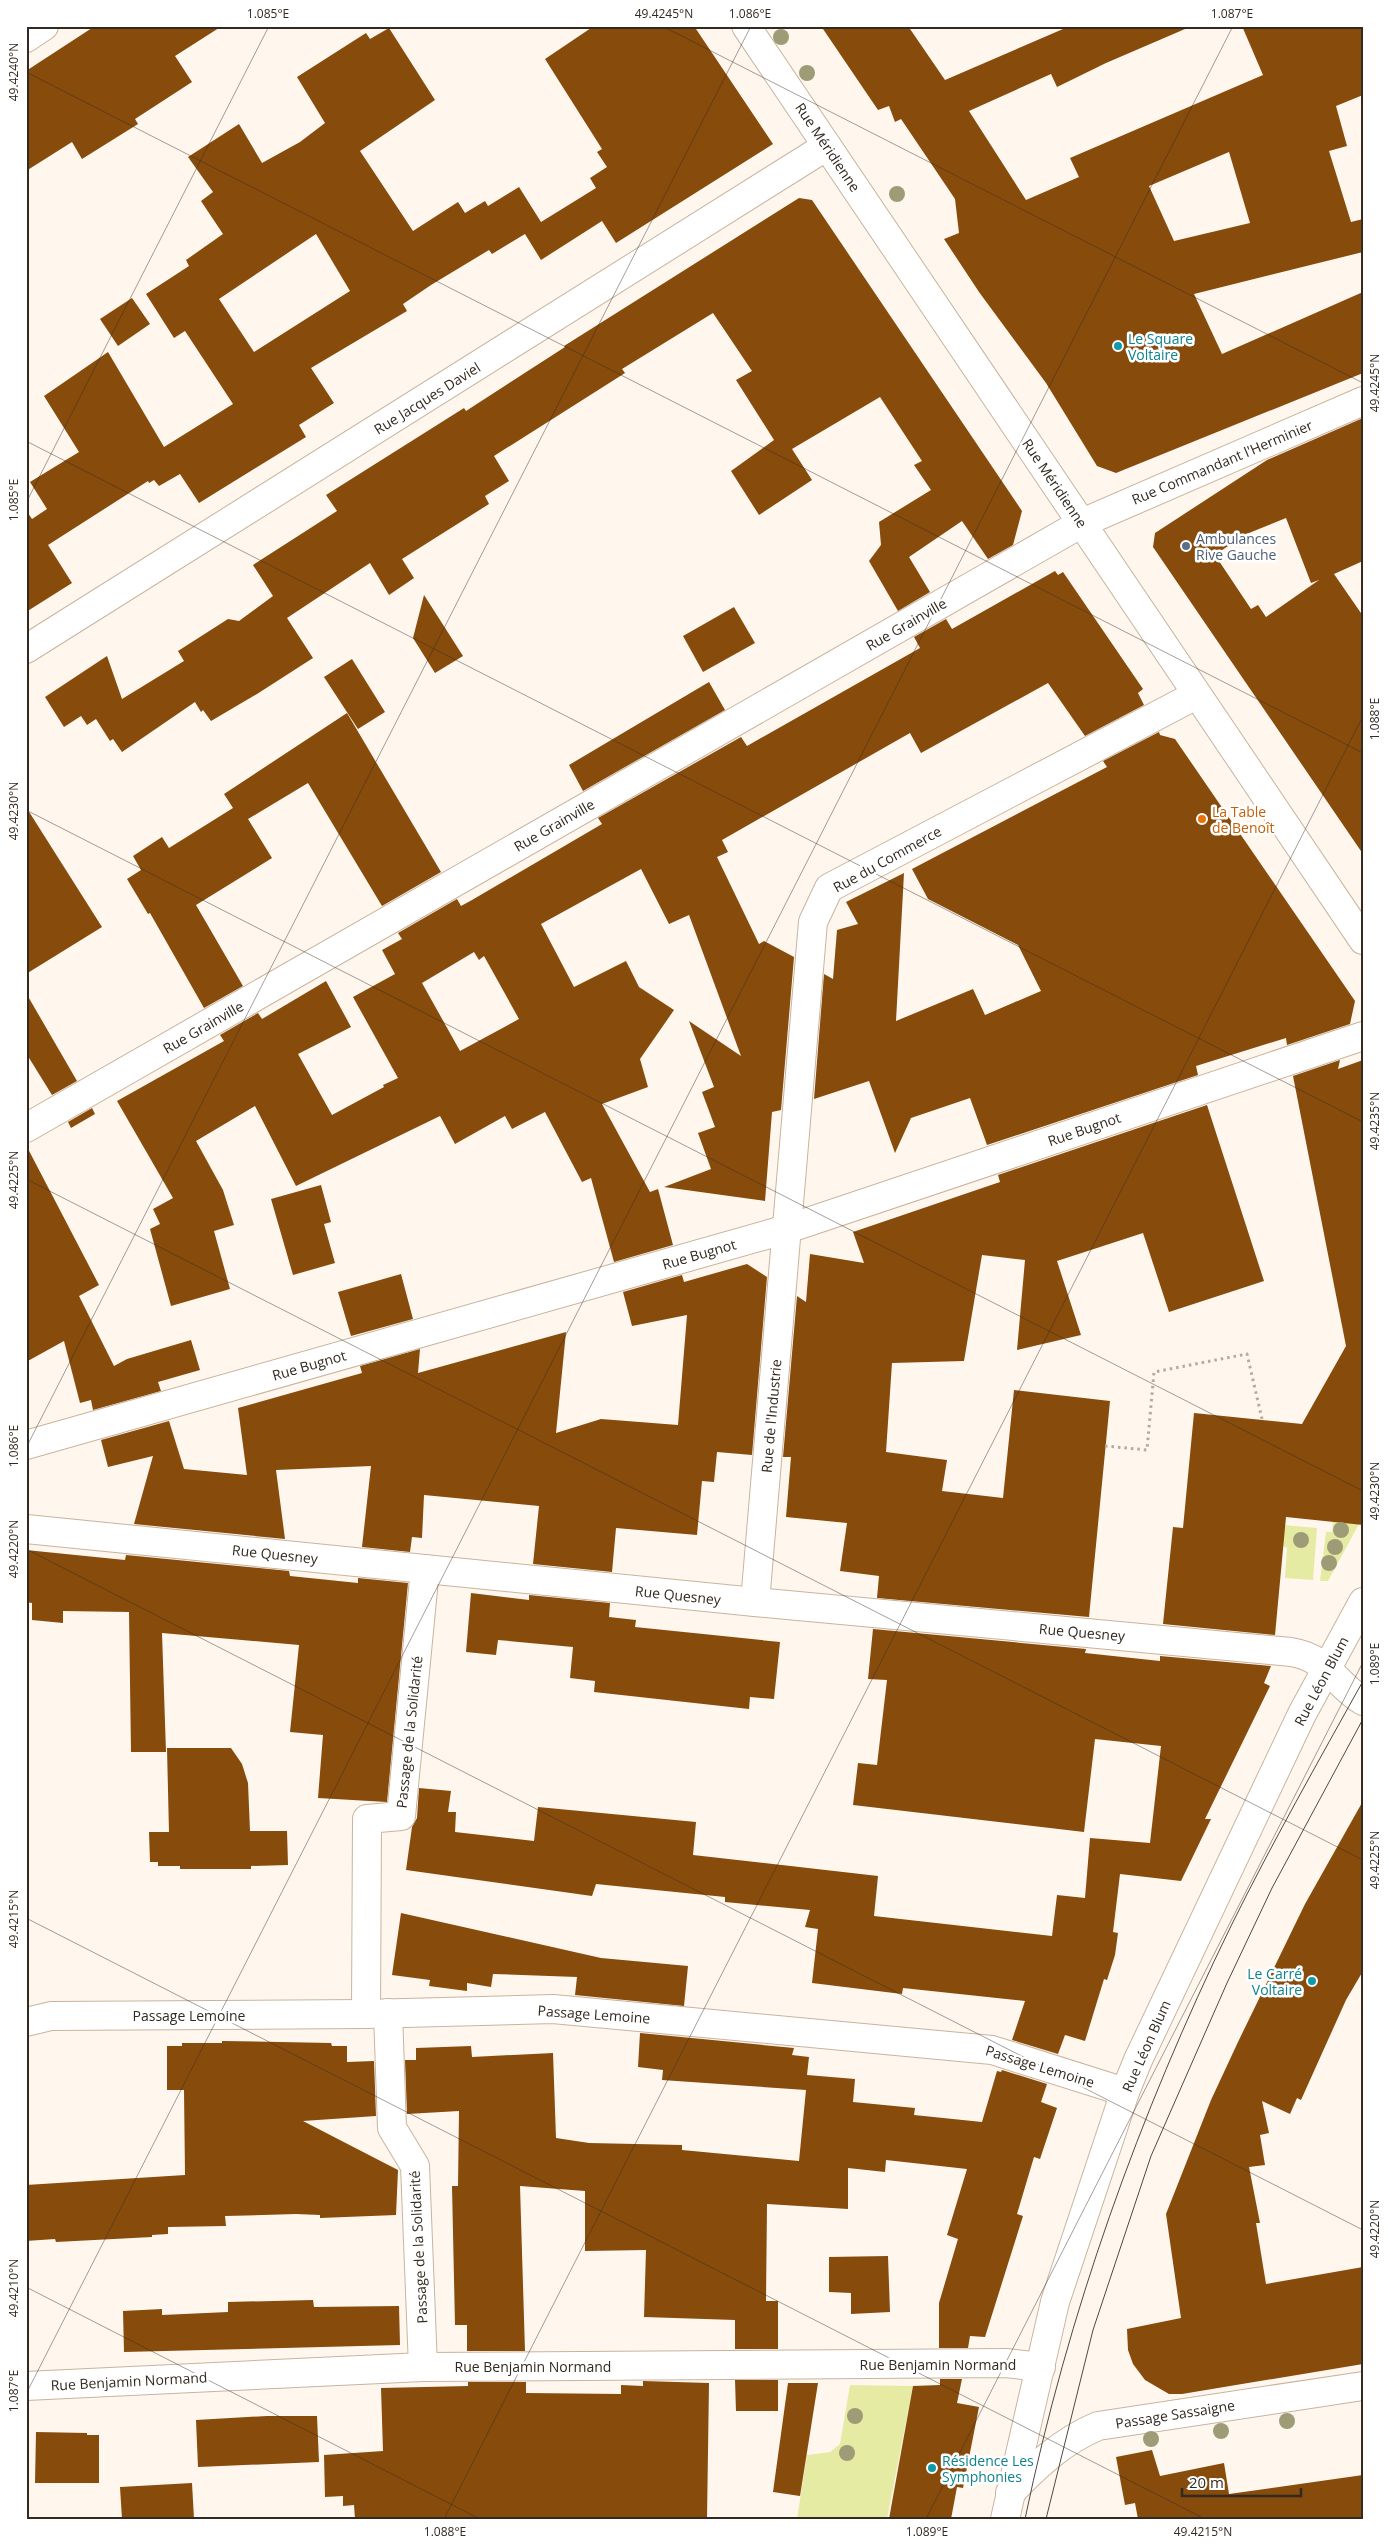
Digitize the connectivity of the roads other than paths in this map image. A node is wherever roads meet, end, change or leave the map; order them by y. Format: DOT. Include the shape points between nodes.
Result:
graph roads {
  1 [pos="44,26"];
  2 [pos="746,26"];
  3 [pos="26,38"];
  4 [pos="827,146"];
  5 [pos="1363,401"];
  6 [pos="1082,523"];
  7 [pos="26,649"];
  8 [pos="1196,695"];
  9 [pos="1363,940"];
  10 [pos="1363,1036"];
  11 [pos="26,1128"];
  12 [pos="787,1229"];
  13 [pos="26,1445"];
  14 [pos="26,1529"];
  15 [pos="425,1569"];
  16 [pos="755,1602"];
  17 [pos="1363,1602"];
  18 [pos="1327,1667"];
  19 [pos="1363,1701"];
  20 [pos="377,2013"];
  21 [pos="26,2022"];
  22 [pos="1125,2092"];
  23 [pos="422,2367"];
  24 [pos="1041,2367"];
  25 [pos="26,2386"];
  26 [pos="1363,2386"];
  27 [pos="1008,2506"];
  1 -- 3 [label="street"];
  2 -- 4 [label="street, Rue Méridienne"];
  4 -- 6 [label="street, Rue Méridienne"];
  4 -- 7 [label="street, Rue Jacques Daviel"];
  5 -- 6 [label="street, Rue Commandant l'Herminier"];
  6 -- 8 [label="street, Rue Méridienne"];
  6 -- 11 [label="street, Rue Grainville"];
  8 -- 9 [label="street, Rue Méridienne"];
  8 -- 12 [label="street, Rue du Commerce" via="829,888 813,922"];
  10 -- 12 [label="street, Rue Bugnot"];
  12 -- 13 [label="street, Rue Bugnot"];
  12 -- 16 [label="street, Rue de l'Industrie"];
  14 -- 15 [label="street, Rue Quesney"];
  15 -- 16 [label="street, Rue Quesney"];
  15 -- 20 [label="street, Passage de la Solidarité" via="401,1816 367,1819"];
  16 -- 18 [label="street, Rue Quesney" via="1291,1652 1303,1654"];
  17 -- 18 [label="street, Rue Léon Blum"];
  18 -- 19 [label="street, Rue Quesney" via="1354,1696"];
  18 -- 22 [label="street, Rue Léon Blum"];
  20 -- 21 [label="street, Passage Lemoine" via="51,2016"];
  20 -- 22 [label="street, Passage Lemoine" via="553,2009 992,2050"];
  20 -- 23 [label="street, Passage de la Solidarité" via="392,2128 415,2166"];
  22 -- 24 [label="street, Rue Léon Blum" via="1060,2284"];
  23 -- 24 [label="street, Rue Benjamin Normand" via="1006,2363"];
  23 -- 25 [label="street, Rue Benjamin Normand"];
  24 -- 27 [label="street, Rue Léon Blum"];
  26 -- 27 [label="street, Passage Sassaigne" via="1098,2426 1063,2444 1036,2466"];
}
